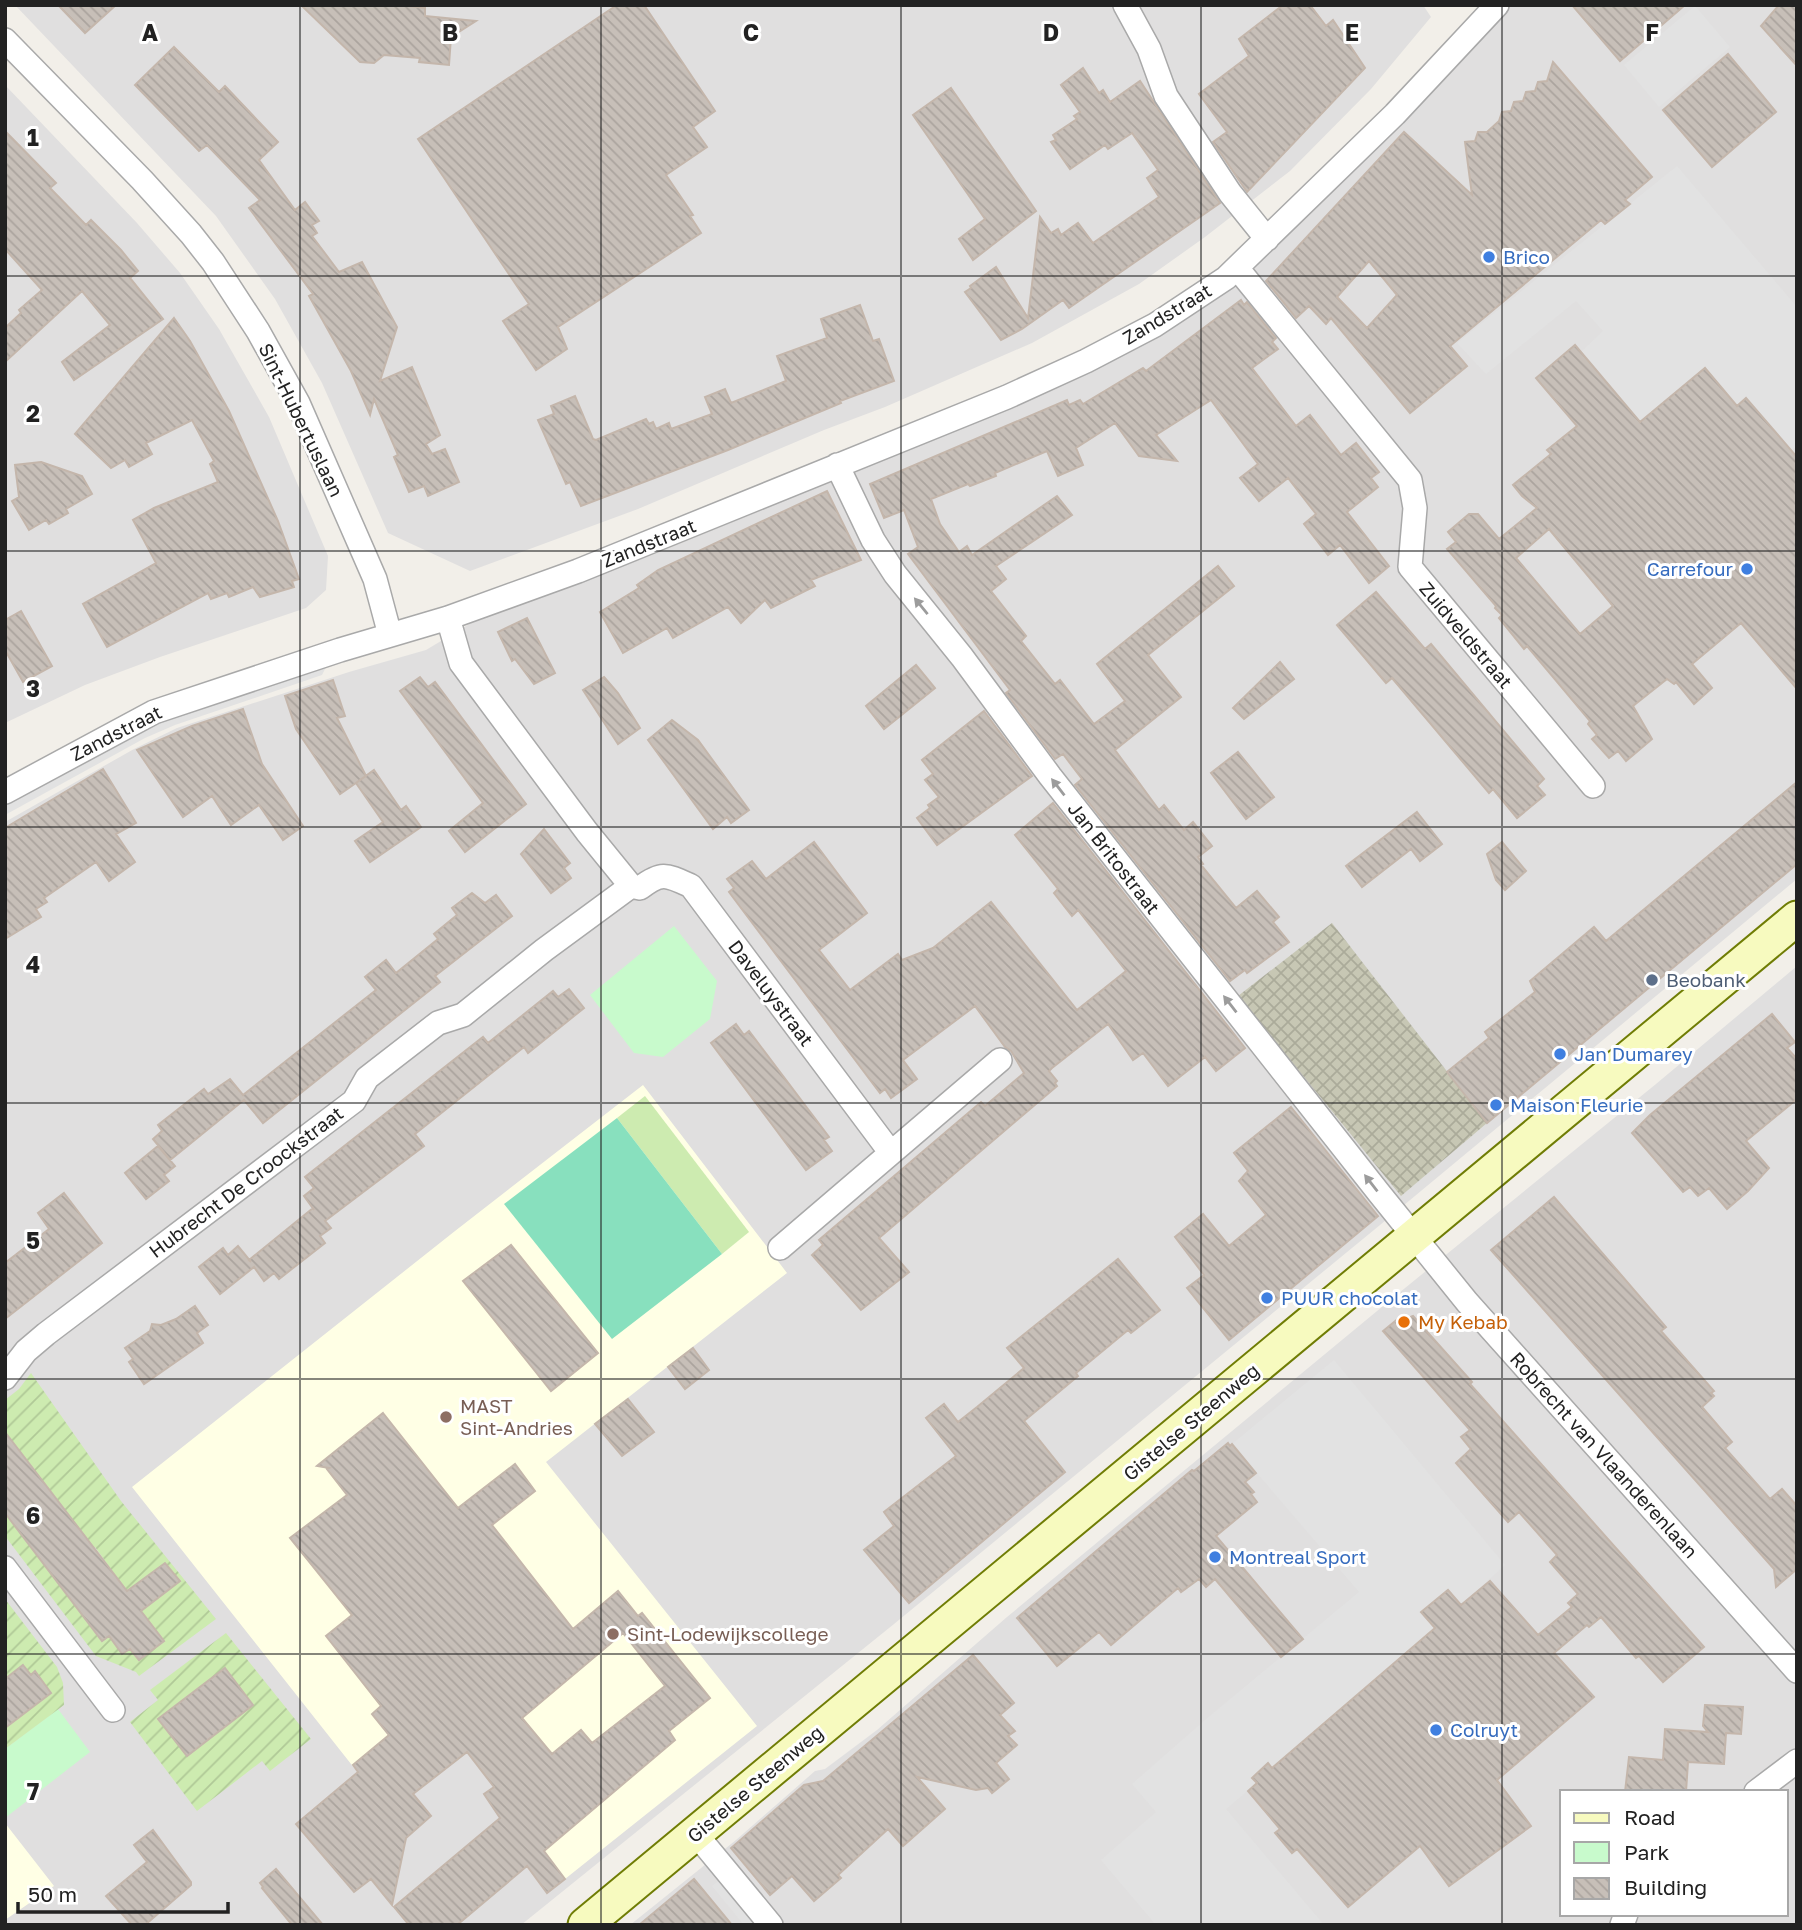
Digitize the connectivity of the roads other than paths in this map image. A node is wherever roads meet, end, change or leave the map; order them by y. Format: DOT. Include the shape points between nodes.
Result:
graph roads {
  1 [pos="1125,5"];
  2 [pos="1497,5"];
  3 [pos="5,40"];
  4 [pos="1267,239"];
  5 [pos="1237,268"];
  6 [pos="837,465"];
  7 [pos="448,618"];
  8 [pos="390,635"];
  9 [pos="1593,786"];
  10 [pos="5,792"];
  11 [pos="631,886"];
  12 [pos="1797,918"];
  13 [pos="1000,1060"];
  14 [pos="891,1153"];
  15 [pos="1414,1236"];
  16 [pos="780,1248"];
  17 [pos="5,1378"];
  18 [pos="5,1568"];
  19 [pos="1797,1671"];
  20 [pos="113,1710"];
  21 [pos="1797,1762"];
  22 [pos="1759,1790"];
  23 [pos="695,1833"];
  24 [pos="585,1925"];
  25 [pos="771,1925"];
  1 -- 4 [label="street" via="1149,49 1166,96 1230,193"];
  2 -- 4 [label="street, Zandstraat" via="1395,114"];
  3 -- 8 [label="street, Sint-Hubertuslaan" via="191,234 258,331 298,403 375,579"];
  4 -- 5 [label="street, Zandstraat"];
  5 -- 6 [label="street, Zandstraat" via="1155,325 1086,361"];
  5 -- 9 [label="street, Zuidveldstraat" via="1410,480 1415,508 1410,567"];
  6 -- 7 [label="street, Zandstraat" via="578,572"];
  15 -- 6 [label="street, Jan Britostraat, one-way" via="895,574"];
  7 -- 8 [label="street, Zandstraat"];
  7 -- 11 [label="street" via="461,663"];
  8 -- 10 [label="street, Zandstraat" via="153,712"];
  11 -- 14 [label="street, Daveluystraat" via="640,888 667,875 691,886"];
  11 -- 17 [label="street, Hubrecht De Croockstraat" via="463,1015 438,1023 377,1070 354,1101 46,1334"];
  12 -- 15 [label="main road, Gistelse Steenweg"];
  13 -- 14 [label="street"];
  14 -- 16 [label="street"];
  15 -- 19 [label="street, Robrecht van Vlaanderenlaan" via="1467,1302"];
  15 -- 23 [label="main road, Gistelse Steenweg"];
  18 -- 20 [label="street"];
  21 -- 22 [label="street"];
  23 -- 24 [label="main road, Gistelse Steenweg"];
  23 -- 25 [label="street"];
}
